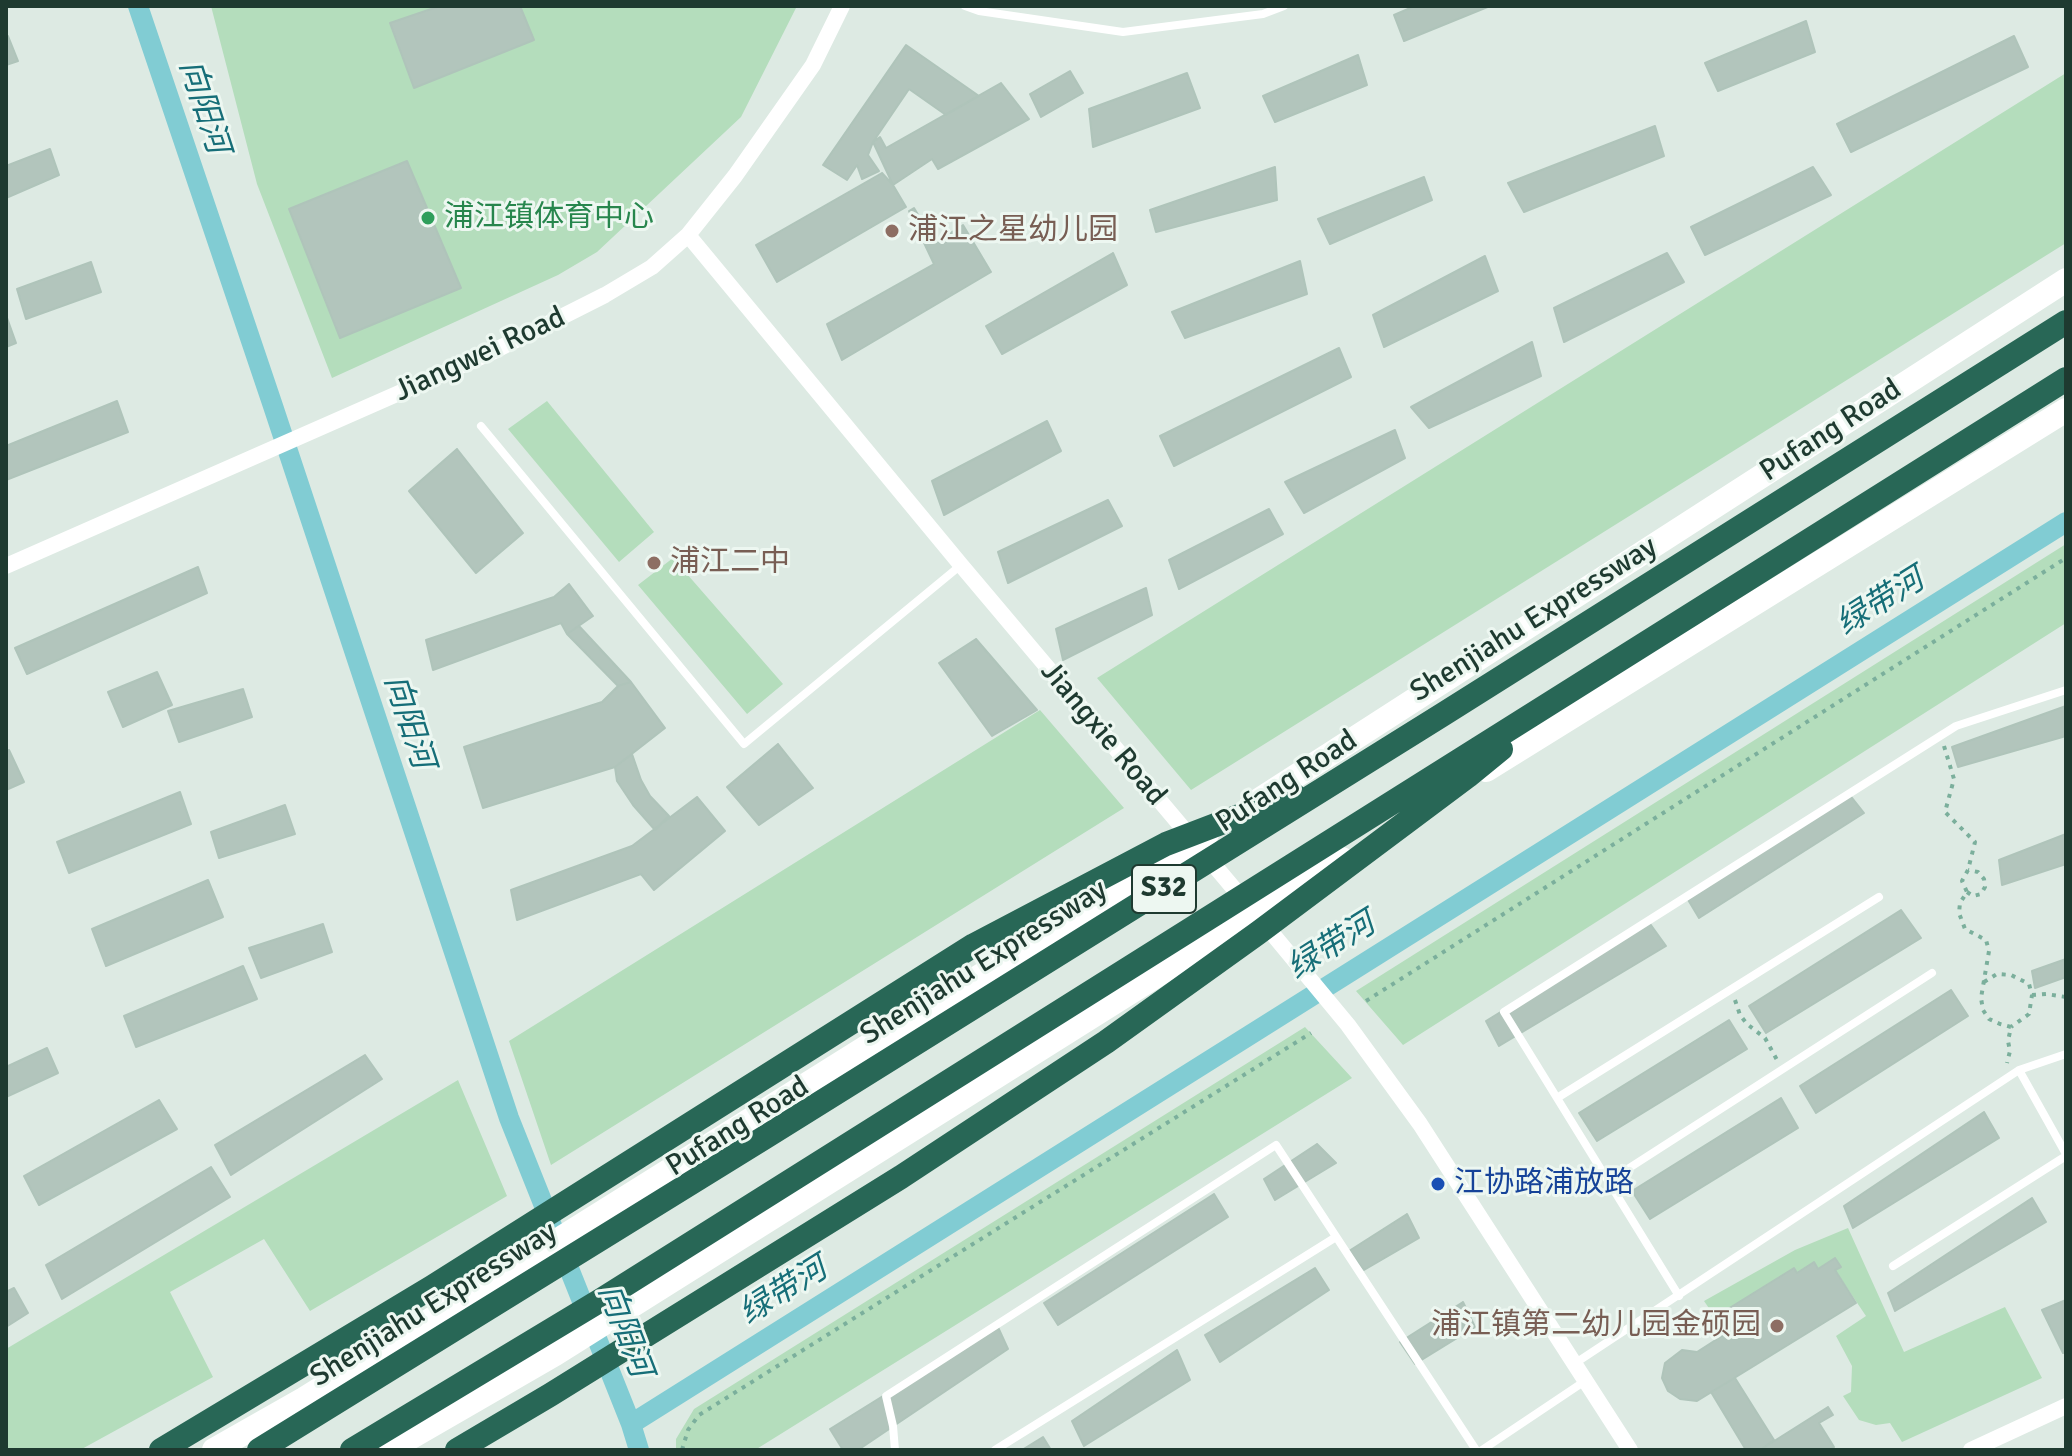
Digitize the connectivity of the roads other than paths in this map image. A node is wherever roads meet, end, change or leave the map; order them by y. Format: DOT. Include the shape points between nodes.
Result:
graph roads {
  1 [pos="842,6"];
  2 [pos="965,6"];
  3 [pos="1284,6"];
  4 [pos="688,235"];
  5 [pos="2066,280"];
  6 [pos="2066,322"];
  7 [pos="2066,379"];
  8 [pos="2066,410"];
  9 [pos="481,426"];
  10 [pos="961,565"];
  11 [pos="6,566"];
  12 [pos="1571,690"];
  13 [pos="2066,690"];
  14 [pos="1348,774"];
  15 [pos="1194,842"];
  16 [pos="1879,897"];
  17 [pos="1255,913"];
  18 [pos="1932,973"];
  19 [pos="2066,1054"];
  20 [pos="2019,1070"];
  21 [pos="1557,1098"];
  22 [pos="2066,1155"];
  23 [pos="1609,1181"];
  24 [pos="1336,1237"];
  25 [pos="1893,1266"];
  26 [pos="1679,1296"];
  27 [pos="1574,1364"];
  28 [pos="1585,1381"];
  29 [pos="2066,1406"];
  30 [pos="161,1450"];
  31 [pos="214,1450"];
  32 [pos="259,1450"];
  33 [pos="352,1450"];
  34 [pos="389,1450"];
  35 [pos="457,1450"];
  36 [pos="895,1450"];
  37 [pos="995,1450"];
  38 [pos="1479,1450"];
  39 [pos="1630,1450"];
  40 [pos="1971,1450"];
  1 -- 4 [label="street, Jiangwei Road" via="813,65"];
  2 -- 3 [label="lane" via="1123,32 1263,14"];
  4 -- 10 [label="street, Jiangxie Road"];
  4 -- 11 [label="street, Jiangwei Road" via="652,267 490,353"];
  5 -- 15 [label="main road, Pufang Road"];
  6 -- 14 [label="highway, Shenjiahu Expressway / S32"];
  7 -- 12 [label="highway, S32"];
  8 -- 17 [label="main road"];
  9 -- 10 [label="lane" via="744,744"];
  10 -- 15 [label="street, Jiangxie Road"];
  12 -- 33 [label="highway, S32" via="628,1284"];
  12 -- 35 [label="highway" via="1468,776 1106,1042 901,1177"];
  13 -- 21 [label="lane" via="1956,726 1504,1012"];
  14 -- 30 [label="highway" via="1166,844 974,945"];
  14 -- 32 [label="highway, Shenjiahu Expressway / S32"];
  15 -- 17 [label="street, Jiangxie Road"];
  15 -- 31 [label="main road, Pufang Road" via="304,1399"];
  16 -- 21 [label="lane"];
  17 -- 27 [label="street, Jiangxie Road" via="1348,1025 1420,1124"];
  17 -- 34 [label="main road" via="555,1354"];
  18 -- 23 [label="lane"];
  19 -- 20 [label="lane"];
  20 -- 22 [label="lane"];
  20 -- 26 [label="lane"];
  21 -- 23 [label="lane"];
  22 -- 25 [label="lane"];
  23 -- 26 [label="lane"];
  24 -- 36 [label="lane" via="1276,1145 886,1396"];
  24 -- 37 [label="lane"];
  24 -- 38 [label="lane"];
  26 -- 27 [label="lane"];
  27 -- 28 [label="street, Jiangxie Road"];
  28 -- 38 [label="lane"];
  28 -- 39 [label="street, Jiangxie Road"];
  29 -- 40 [label="street"];
}
